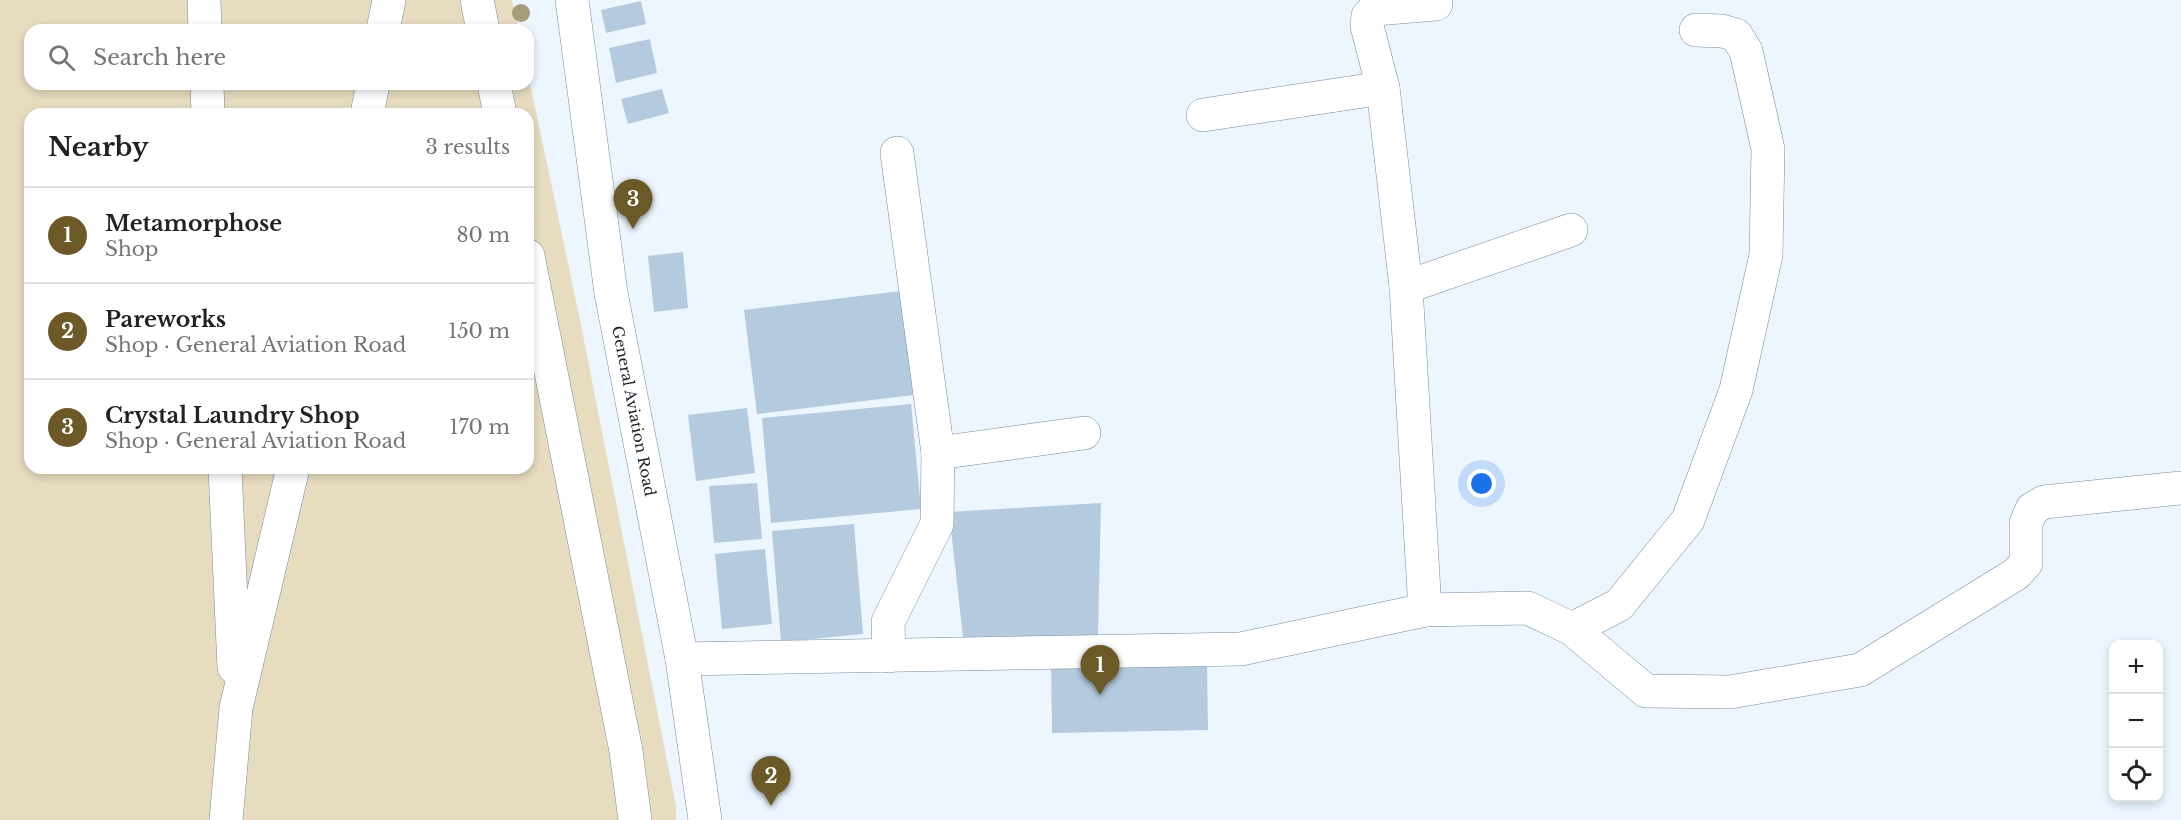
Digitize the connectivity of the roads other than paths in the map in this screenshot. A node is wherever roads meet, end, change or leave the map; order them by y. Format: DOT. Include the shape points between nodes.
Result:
graph roads {
  1 [pos="204,0"];
  2 [pos="389,0"];
  3 [pos="477,0"];
  4 [pos="572,0"];
  5 [pos="1436,4"];
  6 [pos="205,24"];
  7 [pos="384,24"];
  8 [pos="482,24"];
  9 [pos="1696,30"];
  10 [pos="1383,88"];
  11 [pos="207,90"];
  12 [pos="372,90"];
  13 [pos="495,90"];
  14 [pos="208,108"];
  15 [pos="368,108"];
  16 [pos="499,108"];
  17 [pos="1203,115"];
  18 [pos="897,153"];
  19 [pos="1570,230"];
  20 [pos="534,286"];
  21 [pos="1406,287"];
  22 [pos="1084,433"];
  23 [pos="938,453"];
  24 [pos="225,474"];
  25 [pos="292,474"];
  26 [pos="2181,488"];
  27 [pos="1425,610"];
  28 [pos="1572,629"];
  29 [pos="890,656"];
  30 [pos="682,659"];
  31 [pos="236,708"];
  32 [pos="226,820"];
  33 [pos="635,820"];
  34 [pos="705,820"];
  1 -- 6 [label="street"];
  2 -- 7 [label="street"];
  3 -- 8 [label="street"];
  4 -- 30 [label="street, General Aviation Road" via="611,293"];
  5 -- 10 [label="street" via="1375,9 1368,16 1367,26"];
  9 -- 28 [label="street" via="1736,34 1746,51 1768,148 1767,255 1736,390 1688,520 1619,605"];
  10 -- 17 [label="street"];
  10 -- 21 [label="street"];
  11 -- 14 [label="street"];
  12 -- 15 [label="street"];
  13 -- 16 [label="street"];
  18 -- 23 [label="street"];
  19 -- 21 [label="street"];
  20 -- 33 [label="street" via="626,751"];
  21 -- 27 [label="street"];
  22 -- 23 [label="street"];
  23 -- 29 [label="street" via="937,524 888,622"];
  24 -- 31 [label="street"];
  25 -- 31 [label="street"];
  26 -- 28 [label="street" via="2044,502 2032,509 2026,523 2026,563 2016,574 1860,670 1730,692 1646,692"];
  27 -- 28 [label="street" via="1528,608"];
  27 -- 29 [label="street" via="1241,649"];
  29 -- 30 [label="street"];
  30 -- 34 [label="street, General Aviation Road"];
  31 -- 32 [label="street"];
}
